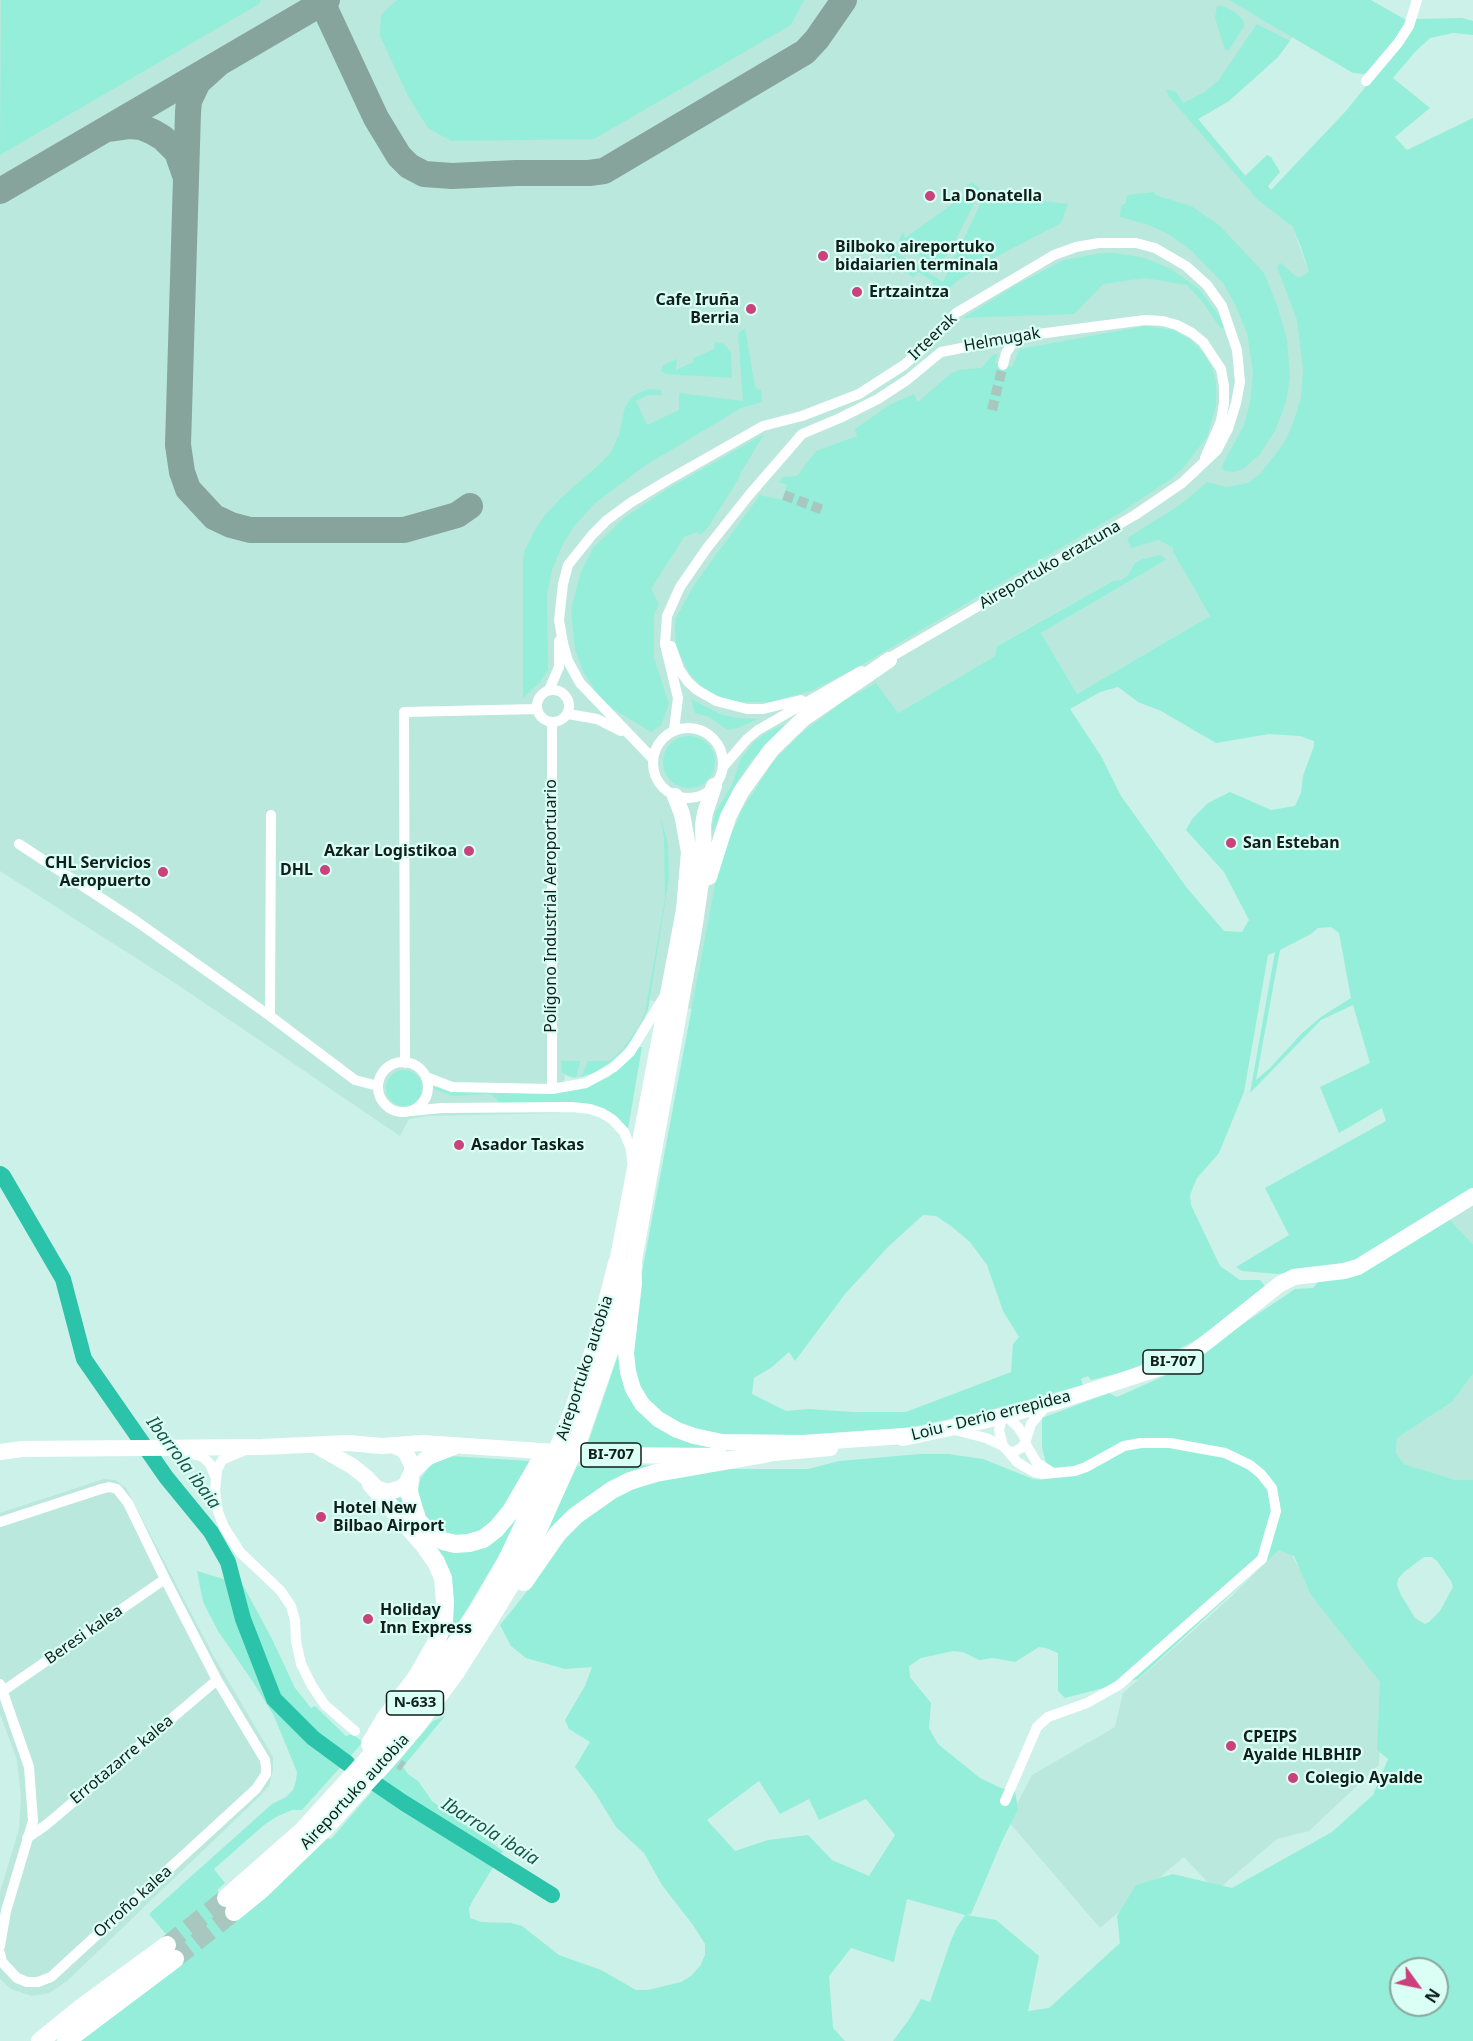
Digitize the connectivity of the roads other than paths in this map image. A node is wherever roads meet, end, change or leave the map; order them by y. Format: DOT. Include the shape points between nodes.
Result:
graph roads {
  1 [pos="1417,0"];
  2 [pos="1366,81"];
  3 [pos="1023,336"];
  4 [pos="1003,365"];
  5 [pos="1204,461"];
  6 [pos="559,620"];
  7 [pos="665,629"];
  8 [pos="889,660"];
  9 [pos="549,690"];
  10 [pos="814,697"];
  11 [pos="537,709"];
  12 [pos="567,714"];
  13 [pos="552,723"];
  14 [pos="674,730"];
  15 [pos="634,739"];
  16 [pos="653,759"];
  17 [pos="723,767"];
  18 [pos="714,786"];
  19 [pos="675,796"];
  20 [pos="271,815"];
  21 [pos="18,844"];
  22 [pos="694,930"];
  23 [pos="668,988"];
  24 [pos="270,1016"];
  25 [pos="405,1063"];
  26 [pos="426,1077"];
  27 [pos="378,1086"];
  28 [pos="552,1089"];
  29 [pos="411,1111"];
  30 [pos="634,1179"];
  31 [pos="1473,1196"];
  32 [pos="625,1264"];
  33 [pos="1047,1404"];
  34 [pos="1005,1415"];
  35 [pos="946,1429"];
  36 [pos="918,1435"];
  37 [pos="565,1437"];
  38 [pos="1025,1441"];
  39 [pos="316,1445"];
  40 [pos="386,1445"];
  41 [pos="457,1446"];
  42 [pos="262,1447"];
  43 [pos="153,1448"];
  44 [pos="1006,1448"];
  45 [pos="0,1452"];
  46 [pos="765,1455"];
  47 [pos="550,1469"];
  48 [pos="1053,1473"];
  49 [pos="411,1475"];
  50 [pos="215,1477"];
  51 [pos="369,1481"];
  52 [pos="0,1522"];
  53 [pos="165,1579"];
  54 [pos="217,1680"];
  55 [pos="2,1688"];
  56 [pos="417,1725"];
  57 [pos="355,1731"];
  58 [pos="1005,1801"];
  59 [pos="302,1831"];
  60 [pos="27,1838"];
  61 [pos="0,1946"];
  62 [pos="0,1953"];
  63 [pos="40,2041"];
  64 [pos="66,2041"];
  1 -- 2 [label="street" via="1409,26"];
  3 -- 4 [label="street" via="1011,344"];
  3 -- 5 [label="street, Helmugak" via="1145,320 1163,321 1192,333 1214,355 1224,386 1221,421"];
  3 -- 7 [label="street, Helmugak" via="941,352 878,399 805,431 707,548 672,603"];
  5 -- 6 [label="street, Irteerak" via="1228,429 1239,382 1237,350 1222,306 1186,266 1155,248 1136,243 1076,247 1054,255 972,302 904,364 859,394 802,417 763,426 649,491 607,520 568,565"];
  5 -- 8 [label="street, Aireportuko eraztuna" via="1182,483 1140,512"];
  6 -- 9 [label="street" via="559,667"];
  6 -- 15 [label="street" via="568,661 580,683"];
  7 -- 10 [label="street" via="679,669 707,697 747,709"];
  7 -- 14 [label="street" via="667,658 678,698"];
  8 -- 10 [label="street, Aireportuko eraztuna"];
  8 -- 22 [label="main road" via="803,719 757,769 728,817"];
  9 -- 11 [label="street" via="540,697"];
  9 -- 12 [label="street" via="566,696"];
  10 -- 17 [label="street" via="758,730"];
  11 -- 13 [label="street" via="542,719"];
  11 -- 25 [label="street" via="404,712"];
  12 -- 13 [label="street"];
  12 -- 15 [label="street" via="597,719"];
  13 -- 28 [label="street, Polígono Industrial Aeroportuario"];
  14 -- 16 [label="street" via="660,742"];
  14 -- 17 [label="street" via="692,727 709,734 721,748"];
  15 -- 16 [label="street"];
  16 -- 19 [label="street" via="656,777"];
  17 -- 18 [label="street"];
  18 -- 19 [label="street" via="700,796"];
  18 -- 22 [label="main road" via="703,825 704,862"];
  19 -- 23 [label="main road" via="686,833 689,867"];
  20 -- 24 [label="street"];
  21 -- 24 [label="street"];
  22 -- 32 [label="main road"];
  23 -- 28 [label="street" via="636,1043 614,1066 586,1083"];
  23 -- 30 [label="main road"];
  24 -- 27 [label="street" via="355,1080"];
  25 -- 26 [label="street" via="418,1067"];
  25 -- 27 [label="street" via="397,1063 384,1072"];
  26 -- 28 [label="street" via="453,1087"];
  26 -- 29 [label="street" via="425,1099"];
  27 -- 29 [label="street" via="388,1107"];
  29 -- 30 [label="street" via="572,1107 602,1113 624,1132 631,1149"];
  30 -- 32 [label="main road"];
  31 -- 33 [label="main road, Loiu - Derio errepidea / BI-707" via="1358,1267 1294,1277 1280,1284 1191,1354 1110,1386"];
  32 -- 36 [label="main road" via="634,1283 626,1353 628,1372 642,1404 658,1419 694,1436 732,1442 803,1443"];
  32 -- 37 [label="highway, Aireportuko autobia"];
  32 -- 37 [label="highway, Aireportuko autobia / N-633" via="610,1349"];
  33 -- 34 [label="main road, Loiu - Derio errepidea / BI-707"];
  33 -- 38 [label="street" via="1031,1424"];
  34 -- 35 [label="main road, Loiu - Derio errepidea / BI-707"];
  34 -- 38 [label="street"];
  34 -- 44 [label="street" via="999,1430"];
  35 -- 36 [label="main road, Loiu - Derio errepidea / BI-707"];
  35 -- 44 [label="street" via="971,1433"];
  36 -- 46 [label="main road, Loiu - Derio errepidea / BI-707"];
  37 -- 47 [label="highway"];
  37 -- 47 [label="highway, Aireportuko autobia / N-633"];
  38 -- 44 [label="street" via="1021,1449"];
  38 -- 48 [label="street" via="1037,1463"];
  39 -- 40 [label="main road, BI-707"];
  39 -- 42 [label="main road, BI-707"];
  39 -- 51 [label="main road, BI-707"];
  40 -- 41 [label="main road, BI-707"];
  40 -- 49 [label="main road" via="406,1453 412,1465"];
  40 -- 51 [label="main road" via="367,1458"];
  41 -- 46 [label="main road, Loiu - Derio errepidea / BI-707" via="664,1457"];
  41 -- 49 [label="main road, BI-707" via="428,1457"];
  42 -- 43 [label="main road"];
  42 -- 50 [label="street" via="227,1456"];
  43 -- 45 [label="main road"];
  43 -- 50 [label="street" via="203,1457"];
  44 -- 48 [label="street" via="1017,1462 1034,1472"];
  46 -- 56 [label="highway" via="656,1473 630,1481 592,1502 558,1533 479,1651"];
  47 -- 49 [label="highway" via="496,1529 483,1539 455,1544 443,1541 418,1521 409,1492"];
  47 -- 56 [label="highway, Aireportuko autobia / N-633" via="522,1566 456,1672"];
  47 -- 59 [label="highway, Aireportuko autobia / N-633" via="506,1562 417,1701"];
  48 -- 58 [label="street" via="1086,1467 1124,1446 1170,1443 1225,1453 1250,1465 1272,1488 1276,1511 1262,1559 1119,1685 1037,1727"];
  49 -- 51 [label="main road, BI-707" via="395,1491 382,1491"];
  50 -- 57 [label="street" via="218,1512 224,1527 240,1552 291,1606 301,1664 312,1686 325,1705"];
  51 -- 59 [label="highway" via="436,1562 443,1578 444,1622 416,1678"];
  52 -- 53 [label="street" via="109,1486 124,1496"];
  53 -- 54 [label="street"];
  53 -- 55 [label="street, Beresi kalea"];
  54 -- 60 [label="street, Errotazarre kalea"];
  54 -- 62 [label="street, Orroño kalea" via="265,1760 266,1774 256,1789 51,1977 38,1982 17,1978 2,1962"];
  55 -- 60 [label="street" via="29,1767 33,1821"];
  56 -- 59 [label="highway, Aireportuko autobia / N-633" via="325,1828 261,1890 230,1905"];
  60 -- 61 [label="street"];
  63 -- 64 [label="highway" via="82,2007 171,1952"];
}
